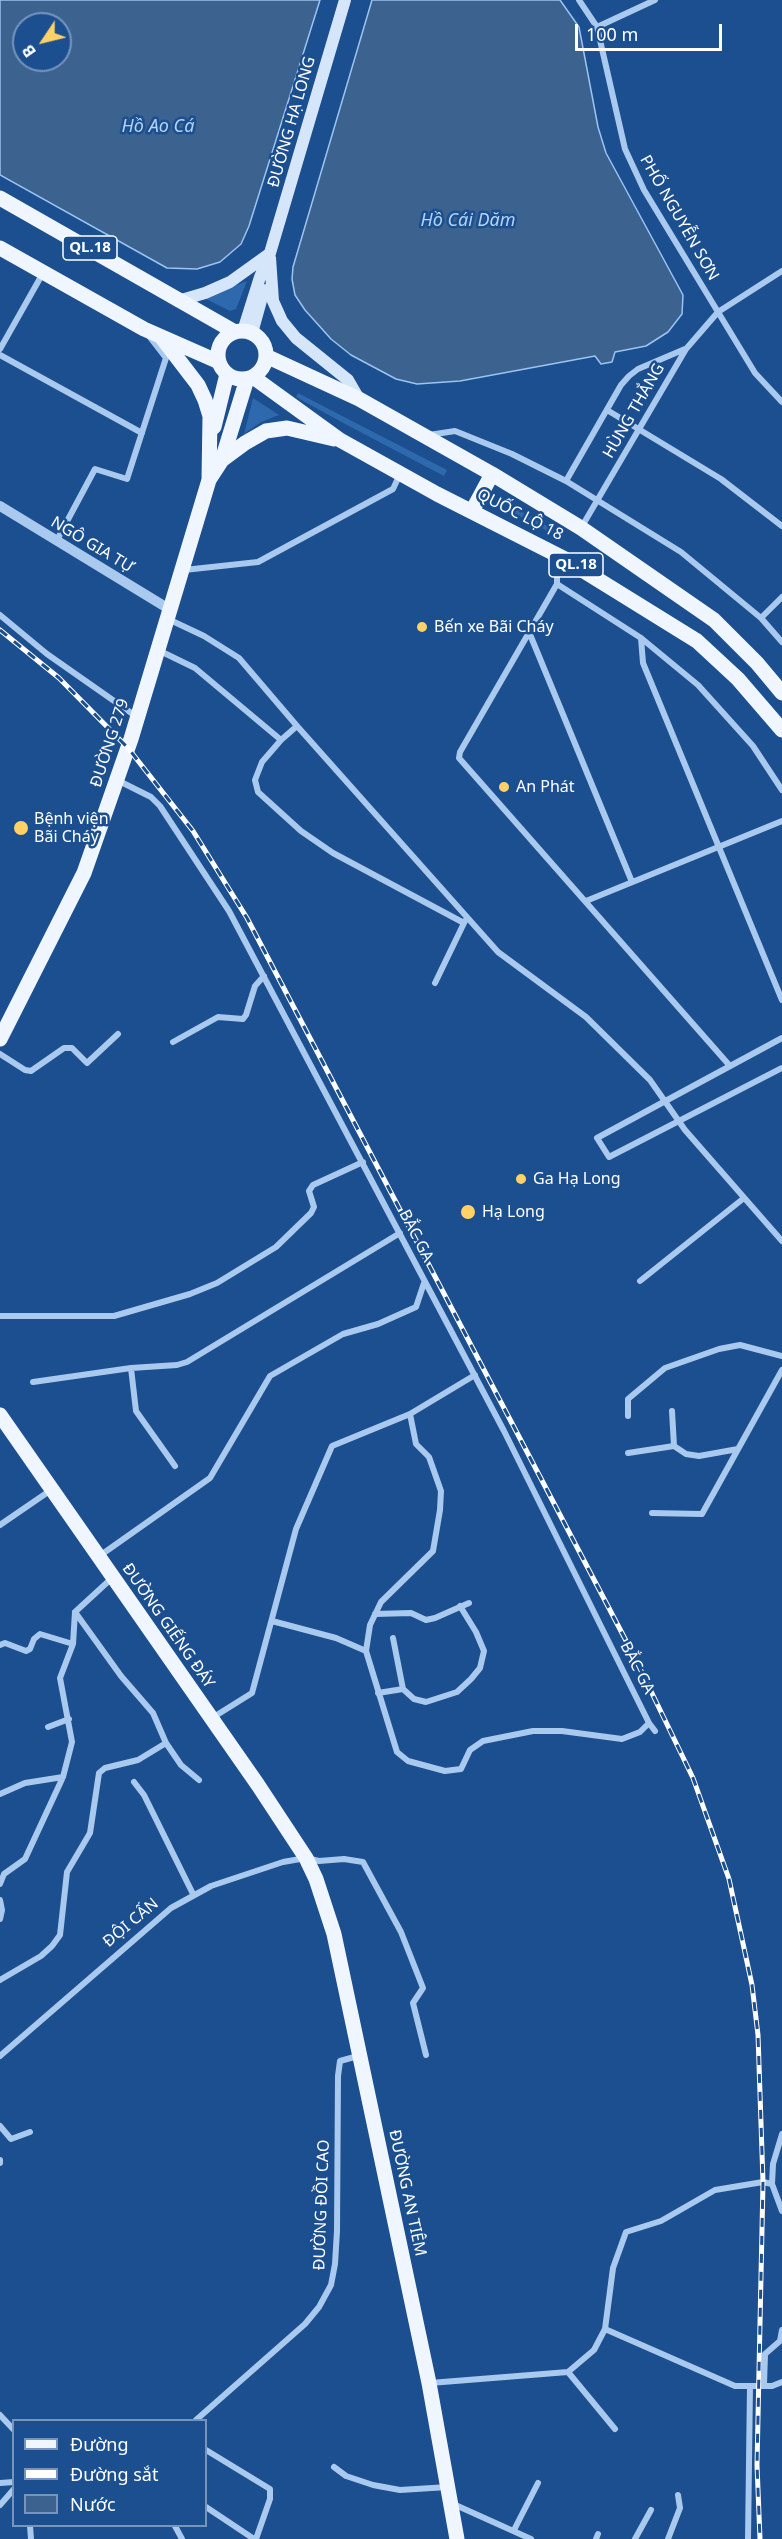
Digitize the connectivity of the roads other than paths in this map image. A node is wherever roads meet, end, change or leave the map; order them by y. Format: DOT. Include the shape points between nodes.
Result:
graph roads {
  1 [pos="345,0"];
  2 [pos="579,0"];
  3 [pos="655,0"];
  4 [pos="597,27"];
  5 [pos="0,198"];
  6 [pos="0,248"];
  7 [pos="270,254"];
  8 [pos="782,271"];
  9 [pos="44,272"];
  10 [pos="178,300"];
  11 [pos="718,312"];
  12 [pos="144,329"];
  13 [pos="243,332"];
  14 [pos="160,336"];
  15 [pos="0,349"];
  16 [pos="686,349"];
  17 [pos="0,355"];
  18 [pos="266,356"];
  19 [pos="223,368"];
  20 [pos="250,378"];
  21 [pos="359,399"];
  22 [pos="782,402"];
  23 [pos="607,410"];
  24 [pos="640,428"];
  25 [pos="142,434"];
  26 [pos="424,436"];
  27 [pos="340,440"];
  28 [pos="208,453"];
  29 [pos="222,460"];
  30 [pos="400,474"];
  31 [pos="492,474"];
  32 [pos="209,480"];
  33 [pos="566,481"];
  34 [pos="599,501"];
  35 [pos="0,506"];
  36 [pos="472,511"];
  37 [pos="782,526"];
  38 [pos="581,528"];
  39 [pos="57,540"];
  40 [pos="563,558"];
  41 [pos="182,570"];
  42 [pos="557,584"];
  43 [pos="782,597"];
  44 [pos="168,614"];
  45 [pos="0,615"];
  46 [pos="761,618"];
  47 [pos="530,632"];
  48 [pos="641,638"];
  49 [pos="782,642"];
  50 [pos="158,650"];
  51 [pos="782,693"];
  52 [pos="138,717"];
  53 [pos="297,726"];
  54 [pos="782,730"];
  55 [pos="281,740"];
  56 [pos="117,780"];
  57 [pos="782,790"];
  58 [pos="782,821"];
  59 [pos="718,847"];
  60 [pos="632,882"];
  61 [pos="586,901"];
  62 [pos="465,920"];
  63 [pos="264,976"];
  64 [pos="435,983"];
  65 [pos="782,1000"];
  66 [pos="118,1034"];
  67 [pos="782,1038"];
  68 [pos="0,1039"];
  69 [pos="173,1042"];
  70 [pos="0,1054"];
  71 [pos="730,1066"];
  72 [pos="782,1068"];
  73 [pos="665,1102"];
  74 [pos="678,1121"];
  75 [pos="363,1162"];
  76 [pos="744,1198"];
  77 [pos="400,1233"];
  78 [pos="782,1241"];
  79 [pos="640,1281"];
  80 [pos="424,1283"];
  81 [pos="0,1316"];
  82 [pos="782,1356"];
  83 [pos="130,1368"];
  84 [pos="782,1370"];
  85 [pos="475,1375"];
  86 [pos="33,1382"];
  87 [pos="672,1411"];
  88 [pos="410,1414"];
  89 [pos="0,1415"];
  90 [pos="628,1416"];
  91 [pos="674,1446"];
  92 [pos="738,1449"];
  93 [pos="628,1452"];
  94 [pos="176,1466"];
  95 [pos="51,1490"];
  96 [pos="652,1513"];
  97 [pos="0,1525"];
  98 [pos="98,1557"];
  99 [pos="113,1578"];
  100 [pos="469,1603"];
  101 [pos="460,1606"];
  102 [pos="75,1612"];
  103 [pos="375,1614"];
  104 [pos="272,1621"];
  105 [pos="393,1638"];
  106 [pos="73,1644"];
  107 [pos="0,1645"];
  108 [pos="366,1651"];
  109 [pos="403,1689"];
  110 [pos="378,1694"];
  111 [pos="69,1719"];
  112 [pos="211,1719"];
  113 [pos="649,1723"];
  114 [pos="48,1727"];
  115 [pos="655,1731"];
  116 [pos="166,1743"];
  117 [pos="63,1778"];
  118 [pos="199,1780"];
  119 [pos="134,1782"];
  120 [pos="0,1794"];
  121 [pos="306,1858"];
  122 [pos="0,1884"];
  123 [pos="193,1894"];
  124 [pos="0,1900"];
  125 [pos="0,1919"];
  126 [pos="0,1980"];
  127 [pos="426,2055"];
  128 [pos="0,2056"];
  129 [pos="358,2056"];
  130 [pos="0,2126"];
  131 [pos="30,2132"];
  132 [pos="782,2134"];
  133 [pos="772,2184"];
  134 [pos="782,2211"];
  135 [pos="605,2329"];
  136 [pos="782,2331"];
  137 [pos="568,2372"];
  138 [pos="782,2382"];
  139 [pos="429,2384"];
  140 [pos="764,2385"];
  141 [pos="750,2386"];
  142 [pos="0,2415"];
  143 [pos="198,2419"];
  144 [pos="12,2428"];
  145 [pos="615,2429"];
  146 [pos="207,2451"];
  147 [pos="334,2467"];
  148 [pos="538,2482"];
  149 [pos="12,2490"];
  150 [pos="450,2495"];
  151 [pos="678,2495"];
  152 [pos="0,2505"];
  153 [pos="207,2508"];
  154 [pos="651,2510"];
  155 [pos="514,2530"];
  156 [pos="255,2539"];
  157 [pos="457,2539"];
  158 [pos="531,2539"];
  159 [pos="635,2539"];
  160 [pos="668,2539"];
  161 [pos="748,2539"];
  1 -- 7 [label="main road, ĐƯỜNG HẠ LONG"];
  2 -- 4 [label="street, PHỐ NGUYỄN SƠN"];
  3 -- 4 [label="street"];
  4 -- 11 [label="street, PHỐ NGUYỄN SƠN" via="633,170"];
  5 -- 10 [label="main road, QL.18"];
  6 -- 9 [label="main road, QL.18"];
  7 -- 10 [label="main road" via="231,282"];
  7 -- 13 [label="main road, ĐƯỜNG HẠ LONG" via="266,280"];
  7 -- 21 [label="main road" via="273,301 282,321 296,338 348,380"];
  8 -- 11 [label="street, HÙNG THẮNG"];
  9 -- 12 [label="main road, QL.18"];
  9 -- 15 [label="street"];
  10 -- 13 [label="main road, QL.18"];
  11 -- 16 [label="street, HÙNG THẮNG"];
  11 -- 22 [label="street, PHỐ NGUYỄN SƠN" via="755,373"];
  12 -- 14 [label="main road, QL.18"];
  12 -- 25 [label="street" via="166,358"];
  13 -- 18 [label="main road, QL.18" via="262,342"];
  13 -- 19 [label="main road" via="223,340 218,354"];
  14 -- 19 [label="main road, QL.18"];
  14 -- 28 [label="main road" via="205,399 210,416"];
  16 -- 23 [label="street" via="638,369"];
  16 -- 24 [label="street, HÙNG THẮNG"];
  17 -- 25 [label="street"];
  18 -- 20 [label="main road" via="262,368"];
  18 -- 21 [label="main road, QUỐC LỘ 18 / QL.18"];
  19 -- 20 [label="main road, QL.18" via="240,379"];
  19 -- 28 [label="main road"];
  20 -- 27 [label="main road, QUỐC LỘ 18 / QL.18"];
  20 -- 29 [label="main road"];
  21 -- 26 [label="main road, QUỐC LỘ 18 / QL.18"];
  23 -- 24 [label="street"];
  23 -- 33 [label="street"];
  24 -- 34 [label="street, HÙNG THẮNG"];
  24 -- 37 [label="street" via="721,479"];
  25 -- 39 [label="street" via="128,478 95,469"];
  26 -- 31 [label="main road, QUỐC LỘ 18 / QL.18"];
  26 -- 33 [label="street" via="455,431"];
  27 -- 29 [label="main road" via="287,428 266,431"];
  27 -- 30 [label="main road, QUỐC LỘ 18 / QL.18"];
  28 -- 32 [label="main road"];
  29 -- 32 [label="main road"];
  30 -- 36 [label="main road, QUỐC LỘ 18 / QL.18"];
  30 -- 41 [label="street" via="393,489 258,562"];
  31 -- 36 [label="main road"];
  31 -- 38 [label="main road, QUỐC LỘ 18 / QL.18"];
  32 -- 41 [label="main road, ĐƯỜNG 279"];
  33 -- 34 [label="street"];
  34 -- 38 [label="street, HÙNG THẮNG"];
  34 -- 46 [label="street" via="681,552"];
  35 -- 39 [label="street, NGÔ GIA TỰ"];
  36 -- 40 [label="main road, QUỐC LỘ 18 / QL.18"];
  38 -- 51 [label="main road, QUỐC LỘ 18 / QL.18" via="714,620"];
  39 -- 44 [label="street, NGÔ GIA TỰ"];
  40 -- 42 [label="street"];
  40 -- 54 [label="main road, QUỐC LỘ 18 / QL.18" via="697,641 738,679"];
  41 -- 44 [label="main road, ĐƯỜNG 279"];
  42 -- 47 [label="street"];
  42 -- 48 [label="street"];
  43 -- 46 [label="street"];
  44 -- 50 [label="main road, ĐƯỜNG 279"];
  44 -- 53 [label="street" via="239,658"];
  45 -- 52 [label="street" via="47,654"];
  46 -- 49 [label="street"];
  47 -- 60 [label="street"];
  47 -- 61 [label="street" via="459,758"];
  48 -- 57 [label="street" via="698,685 728,717"];
  48 -- 59 [label="street" via="643,663"];
  50 -- 52 [label="main road, ĐƯỜNG 279"];
  50 -- 55 [label="street" via="195,668"];
  52 -- 56 [label="main road, ĐƯỜNG 279"];
  53 -- 55 [label="street"];
  53 -- 62 [label="street"];
  55 -- 62 [label="street" via="262,762 255,780 258,792 301,831 333,853"];
  56 -- 63 [label="street, BẮC GA" via="151,797 160,806 229,911"];
  56 -- 68 [label="main road, ĐƯỜNG 279" via="84,873"];
  58 -- 59 [label="street"];
  59 -- 60 [label="street"];
  59 -- 65 [label="street"];
  60 -- 61 [label="street"];
  61 -- 71 [label="street"];
  62 -- 64 [label="street"];
  62 -- 73 [label="street" via="498,952 586,1017 650,1080"];
  63 -- 69 [label="street" via="255,986 243,1019 218,1017"];
  63 -- 75 [label="street, BẮC GA"];
  66 -- 70 [label="street" via="87,1063 72,1048 64,1048 31,1071"];
  67 -- 71 [label="street"];
  71 -- 73 [label="street"];
  72 -- 74 [label="street"];
  73 -- 74 [label="street"];
  73 -- 74 [label="street" via="597,1138 609,1157"];
  74 -- 76 [label="street"];
  75 -- 77 [label="street, BẮC GA"];
  75 -- 81 [label="street" via="313,1185 309,1191 314,1207 311,1213 276,1247 217,1283 114,1316"];
  76 -- 78 [label="street"];
  76 -- 79 [label="street"];
  77 -- 80 [label="street, BẮC GA"];
  77 -- 83 [label="street" via="187,1362"];
  80 -- 85 [label="street, BẮC GA"];
  80 -- 98 [label="street" via="416,1307 343,1334 270,1376 210,1478"];
  82 -- 90 [label="street" via="740,1345 665,1368 628,1399"];
  83 -- 86 [label="street"];
  83 -- 94 [label="street" via="136,1411"];
  84 -- 92 [label="street"];
  85 -- 88 [label="street"];
  85 -- 113 [label="street, BẮC GA"];
  87 -- 91 [label="street"];
  88 -- 103 [label="street" via="416,1443 429,1458 441,1491 433,1551 381,1602"];
  88 -- 104 [label="street" via="332,1446 296,1528"];
  89 -- 95 [label="main road, ĐƯỜNG GIẾNG ĐÁY"];
  91 -- 92 [label="street" via="691,1456"];
  91 -- 93 [label="street"];
  92 -- 96 [label="street" via="702,1514"];
  95 -- 97 [label="street"];
  95 -- 98 [label="main road, ĐƯỜNG GIẾNG ĐÁY"];
  98 -- 99 [label="main road, ĐƯỜNG GIẾNG ĐÁY"];
  99 -- 102 [label="street"];
  99 -- 112 [label="main road, ĐƯỜNG GIẾNG ĐÁY"];
  100 -- 101 [label="street"];
  101 -- 103 [label="street" via="426,1620 411,1613"];
  101 -- 109 [label="street" via="484,1651 480,1668 457,1692 426,1702 414,1699"];
  102 -- 106 [label="street"];
  102 -- 116 [label="street" via="153,1713"];
  103 -- 108 [label="street"];
  104 -- 108 [label="street" via="336,1638"];
  104 -- 112 [label="street" via="252,1693"];
  105 -- 109 [label="street"];
  106 -- 107 [label="street" via="40,1634 26,1652 5,1643"];
  106 -- 111 [label="street" via="60,1678"];
  108 -- 110 [label="street"];
  109 -- 110 [label="street"];
  110 -- 113 [label="street" via="397,1752 408,1761 445,1771 461,1769 470,1750 483,1742 533,1731 622,1739 640,1732"];
  111 -- 114 [label="street"];
  111 -- 117 [label="street" via="72,1742"];
  112 -- 121 [label="main road, ĐƯỜNG GIẾNG ĐÁY"];
  113 -- 115 [label="street, BẮC GA"];
  116 -- 118 [label="street" via="181,1765"];
  116 -- 126 [label="street" via="138,1760 99,1773 90,1833 67,1872 60,1935 40,1956"];
  117 -- 120 [label="street" via="26,1783"];
  117 -- 122 [label="street" via="25,1859 4,1874"];
  119 -- 123 [label="street"];
  121 -- 123 [label="street, ĐỘI CẤN" via="283,1862"];
  121 -- 127 [label="street, ĐỘI CẤN" via="363,1862 401,1932 423,1988 413,2003"];
  121 -- 129 [label="main road, ĐƯỜNG AN TIÊM" via="334,1934"];
  123 -- 128 [label="street, ĐỘI CẤN" via="125,1946"];
  124 -- 125 [label="street"];
  129 -- 139 [label="main road, ĐƯỜNG AN TIÊM"];
  129 -- 143 [label="street, ĐƯỜNG ĐỒI CAO" via="340,2061 338,2076 337,2230 331,2285 305,2324"];
  130 -- 131 [label="street" via="11,2139"];
  132 -- 133 [label="street"];
  133 -- 134 [label="street"];
  133 -- 135 [label="street" via="715,2190 661,2221 626,2232 613,2268"];
  135 -- 137 [label="street" via="594,2350"];
  135 -- 141 [label="street" via="735,2386"];
  136 -- 140 [label="street" via="780,2341 765,2354"];
  137 -- 139 [label="street"];
  137 -- 145 [label="street"];
  138 -- 140 [label="street"];
  139 -- 150 [label="main road, ĐƯỜNG AN TIÊM"];
  140 -- 141 [label="street"];
  141 -- 161 [label="street"];
  142 -- 144 [label="street"];
  146 -- 156 [label="street" via="270,2489"];
  147 -- 150 [label="street" via="373,2486"];
  148 -- 155 [label="street"];
  149 -- 152 [label="street"];
  150 -- 155 [label="street"];
  150 -- 157 [label="main road, ĐƯỜNG AN TIÊM"];
  151 -- 160 [label="street" via="680,2508"];
  153 -- 156 [label="street"];
  154 -- 159 [label="street"];
  155 -- 158 [label="street"];
}
